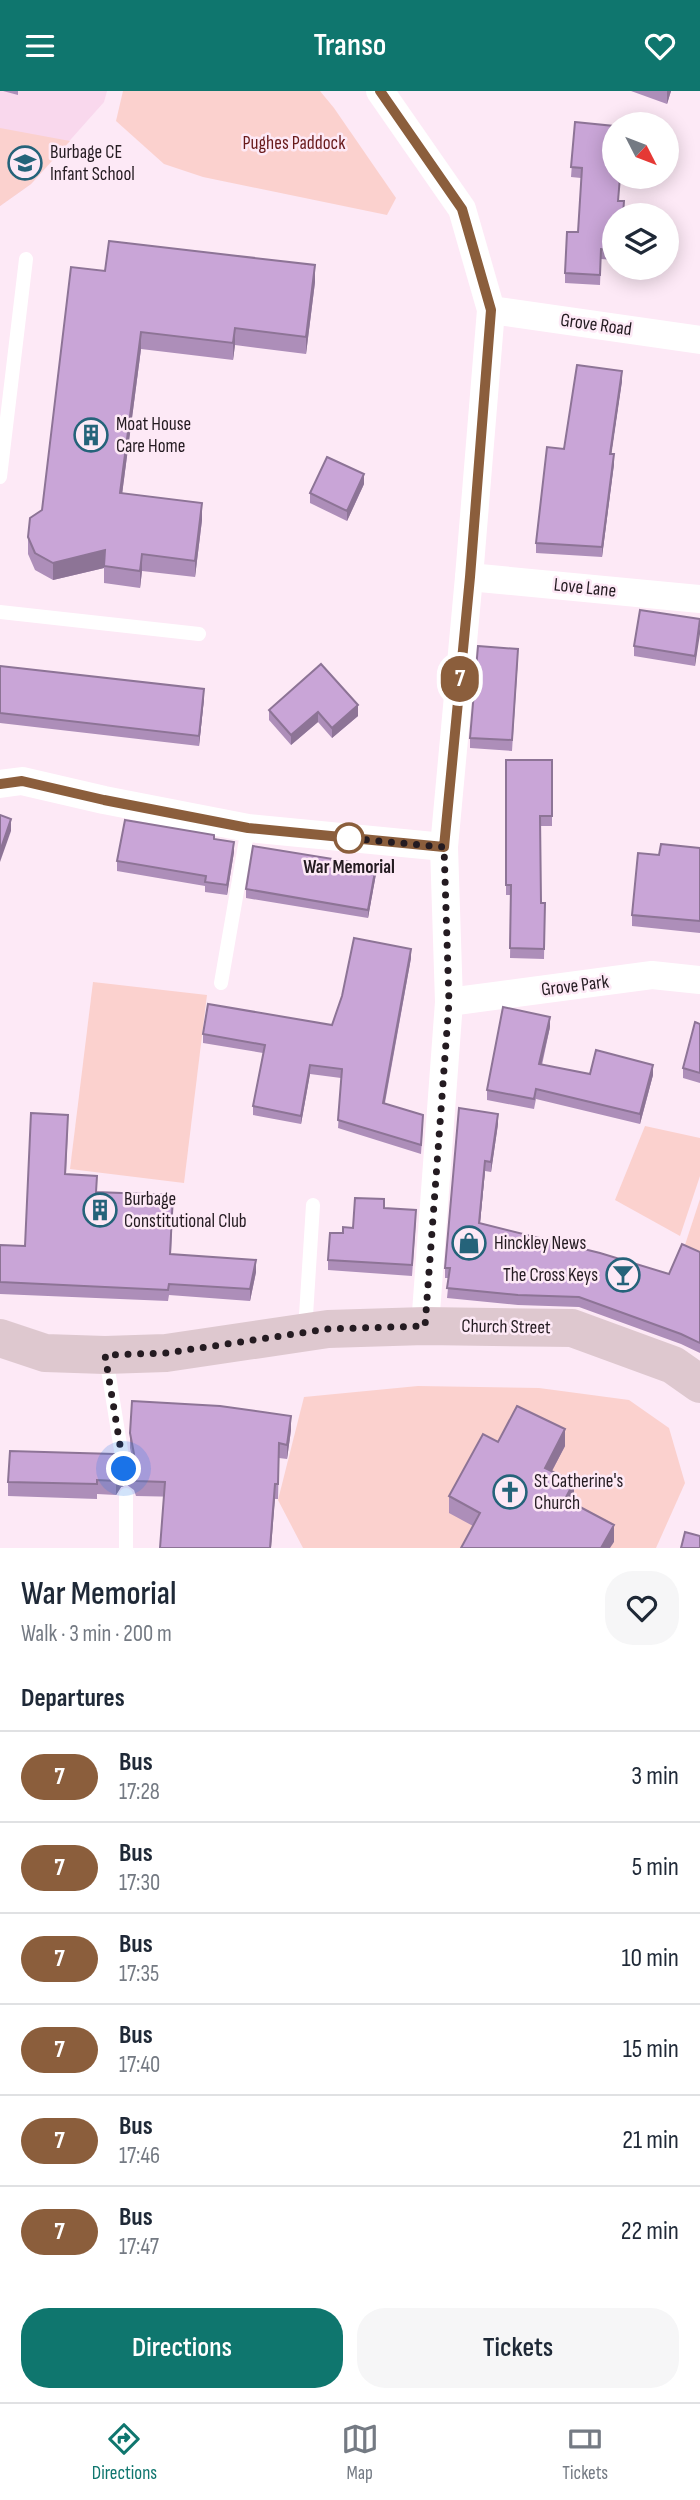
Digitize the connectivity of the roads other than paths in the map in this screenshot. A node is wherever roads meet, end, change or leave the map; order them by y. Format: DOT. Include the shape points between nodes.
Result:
graph roads {
  1 [pos="386,94"];
  2 [pos="26,258"];
  3 [pos="491,310"];
  4 [pos="700,340"];
  5 [pos="0,477"];
  6 [pos="470,577"];
  7 [pos="700,599"];
  8 [pos="0,612"];
  9 [pos="200,633"];
  10 [pos="0,784"];
  11 [pos="248,828"];
  12 [pos="444,847"];
  13 [pos="700,980"];
  14 [pos="221,983"];
  15 [pos="449,1002"];
  16 [pos="313,1205"];
  17 [pos="425,1326"];
  18 [pos="305,1332"];
  19 [pos="0,1338"];
  20 [pos="105,1355"];
  21 [pos="687,1375"];
  22 [pos="124,1469"];
  23 [pos="126,1495"];
  24 [pos="126,1548"];
  1 -- 3 [label="street" via="462,209"];
  2 -- 5 [label="lane"];
  3 -- 4 [label="street, Grove Road"];
  3 -- 6 [label="street"];
  6 -- 7 [label="street, Love Lane"];
  6 -- 12 [label="street"];
  8 -- 9 [label="lane"];
  10 -- 11 [label="street" via="22,781"];
  11 -- 12 [label="street"];
  11 -- 14 [label="lane"];
  12 -- 15 [label="street"];
  13 -- 15 [label="street, Grove Park" via="652,975"];
  15 -- 17 [label="street"];
  16 -- 18 [label="lane"];
  17 -- 18 [label="main road, Church Street"];
  17 -- 21 [label="main road, Church Street" via="572,1328"];
  18 -- 20 [label="main road, Church Street" via="166,1353"];
  19 -- 20 [label="main road, Church Street" via="45,1353"];
  20 -- 22 [label="lane"];
  23 -- 24 [label="lane"];
}
